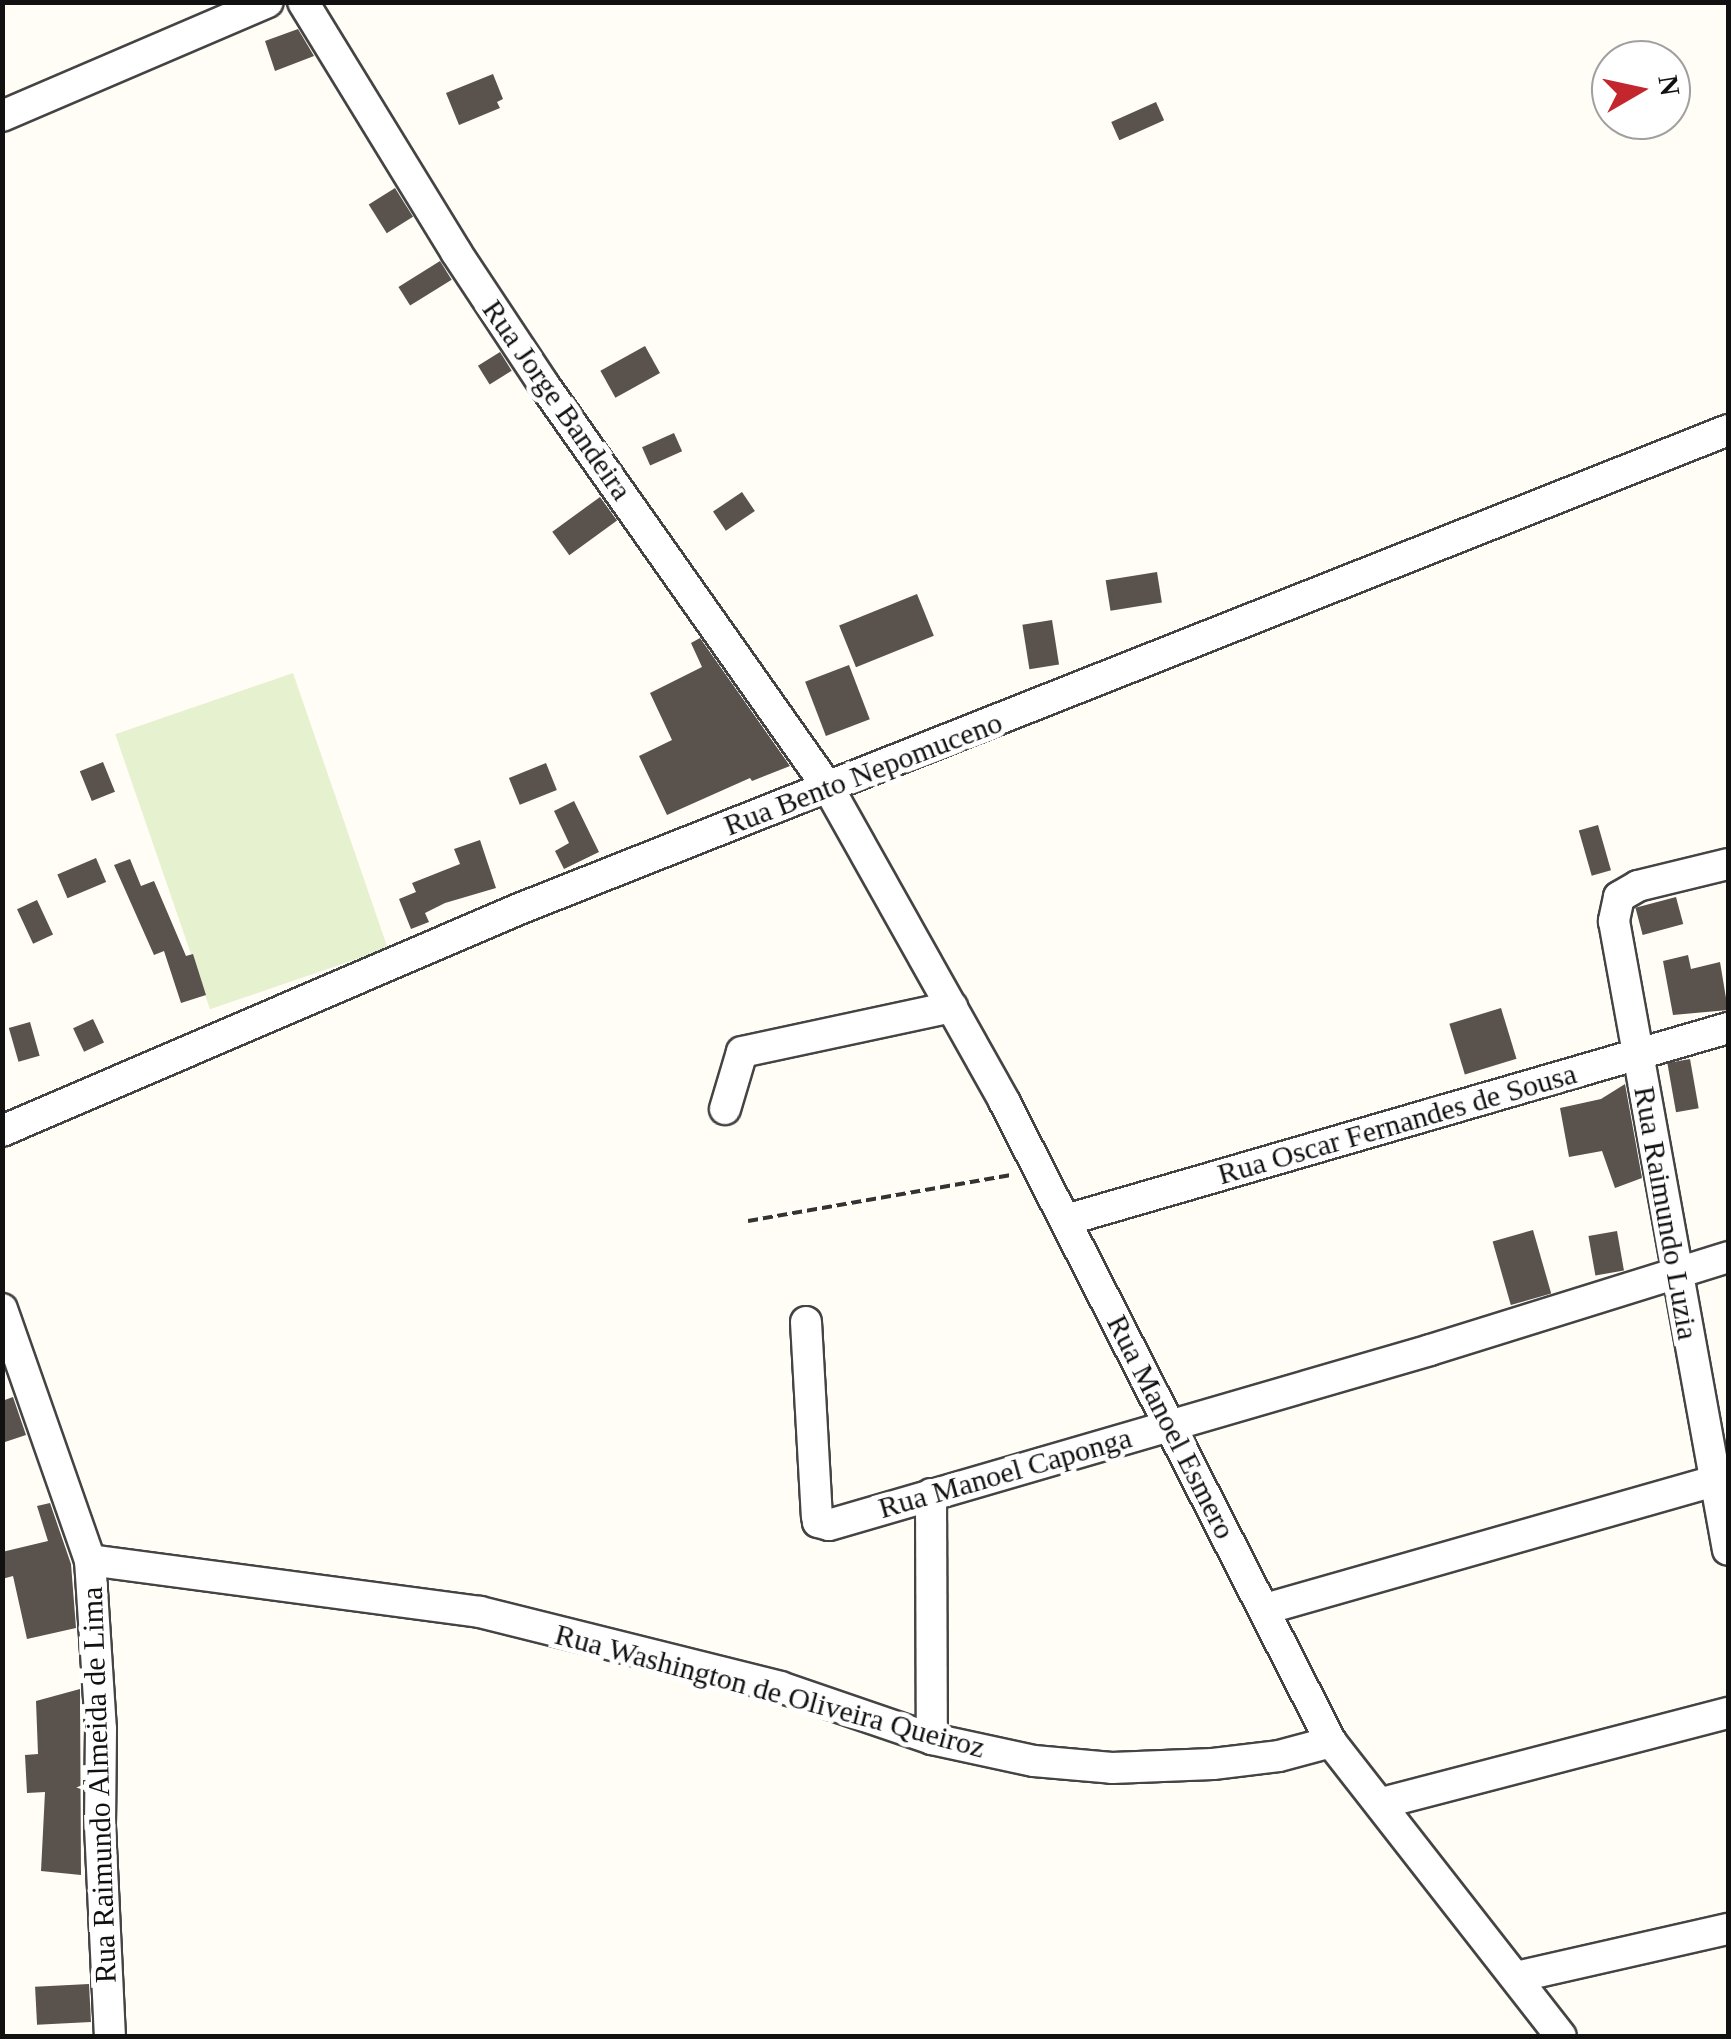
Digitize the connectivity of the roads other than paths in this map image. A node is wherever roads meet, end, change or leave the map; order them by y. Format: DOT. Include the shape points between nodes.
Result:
graph roads {
  1 [pos="268,2"];
  2 [pos="302,2"];
  3 [pos="2,116"];
  4 [pos="1728,430"];
  5 [pos="828,787"];
  6 [pos="1728,864"];
  7 [pos="952,1007"];
  8 [pos="1728,1028"];
  9 [pos="1638,1054"];
  10 [pos="724,1109"];
  11 [pos="2,1131"];
  12 [pos="1066,1220"];
  13 [pos="1728,1257"];
  14 [pos="1676,1273"];
  15 [pos="2,1309"];
  16 [pos="806,1322"];
  17 [pos="1168,1426"];
  18 [pos="1722,1479"];
  19 [pos="931,1494"];
  20 [pos="1728,1550"];
  21 [pos="90,1560"];
  22 [pos="1264,1609"];
  23 [pos="1728,1713"];
  24 [pos="932,1739"];
  25 [pos="1331,1742"];
  26 [pos="1382,1803"];
  27 [pos="1728,1928"];
  28 [pos="1516,1978"];
  29 [pos="110,2036"];
  30 [pos="1562,2036"];
  1 -- 3 [label="street"];
  2 -- 5 [label="street, Rua Jorge Bandeira" via="544,384"];
  4 -- 5 [label="street, Rua Bento Nepomuceno"];
  5 -- 7 [label="street, Rua Manoel Esmero"];
  5 -- 11 [label="street, Rua Bento Nepomuceno" via="518,909"];
  6 -- 9 [label="street, Rua Raimundo Luzia" via="1638,886 1619,897 1614,921"];
  7 -- 10 [label="street" via="742,1052"];
  7 -- 12 [label="street, Rua Manoel Esmero"];
  8 -- 9 [label="street, Rua Oscar Fernandes de Sousa"];
  9 -- 12 [label="street, Rua Oscar Fernandes de Sousa"];
  9 -- 14 [label="street, Rua Raimundo Luzia"];
  12 -- 17 [label="street, Rua Manoel Esmero"];
  13 -- 14 [label="street, Rua Manoel Caponga"];
  14 -- 17 [label="street, Rua Manoel Caponga"];
  14 -- 18 [label="street, Rua Raimundo Luzia"];
  15 -- 21 [label="street, Rua Raimundo Almeida de Lima"];
  16 -- 19 [label="street, Rua Manoel Caponga" via="818,1522 828,1525"];
  17 -- 19 [label="street, Rua Manoel Caponga"];
  17 -- 22 [label="street, Rua Manoel Esmero"];
  18 -- 20 [label="street, Rua Raimundo Luzia"];
  18 -- 22 [label="street"];
  19 -- 24 [label="street"];
  21 -- 24 [label="street, Rua Washington de Oliveira Queiroz" via="480,1612 780,1687"];
  21 -- 29 [label="street, Rua Raimundo Almeida de Lima"];
  22 -- 25 [label="street, Rua Manoel Esmero"];
  23 -- 26 [label="street"];
  24 -- 25 [label="street, Rua Washington de Oliveira Queiroz" via="1034,1761 1112,1768 1254,1760"];
  25 -- 26 [label="street, Rua Manoel Esmero"];
  26 -- 28 [label="street, Rua Manoel Esmero"];
  27 -- 28 [label="street"];
  28 -- 30 [label="street, Rua Manoel Esmero"];
}
